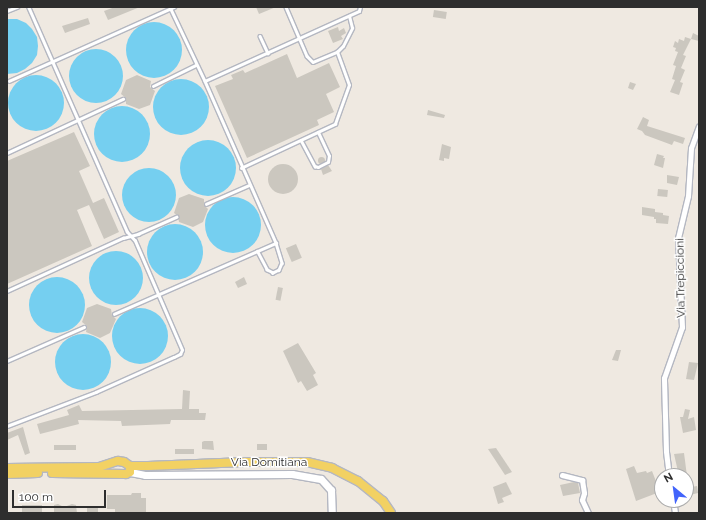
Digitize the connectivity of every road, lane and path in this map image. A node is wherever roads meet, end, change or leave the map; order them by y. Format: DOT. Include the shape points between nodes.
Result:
graph roads {
  1 [pos="17,7"];
  2 [pos="28,7"];
  3 [pos="171,7"];
  4 [pos="286,7"];
  5 [pos="360,7"];
  6 [pos="7,11"];
  7 [pos="349,16"];
  8 [pos="260,36"];
  9 [pos="299,39"];
  10 [pos="337,52"];
  11 [pos="268,53"];
  12 [pos="53,61"];
  13 [pos="196,65"];
  14 [pos="9,81"];
  15 [pos="205,81"];
  16 [pos="153,86"];
  17 [pos="123,99"];
  18 [pos="79,120"];
  19 [pos="699,126"];
  20 [pos="318,132"];
  21 [pos="301,140"];
  22 [pos="7,153"];
  23 [pos="241,168"];
  24 [pos="249,185"];
  25 [pos="206,204"];
  26 [pos="176,217"];
  27 [pos="130,236"];
  28 [pos="276,243"];
  29 [pos="257,251"];
  30 [pos="7,291"];
  31 [pos="158,294"];
  32 [pos="114,314"];
  33 [pos="84,327"];
  34 [pos="7,361"];
  35 [pos="7,426"];
  36 [pos="7,468"];
  37 [pos="668,468"];
  38 [pos="130,469"];
  39 [pos="7,474"];
  40 [pos="562,475"];
  41 [pos="332,513"];
  42 [pos="390,513"];
  43 [pos="588,513"];
  1 -- 6 [label="lane"];
  2 -- 12 [label="lane"];
  3 -- 12 [label="lane"];
  3 -- 13 [label="lane"];
  4 -- 9 [label="lane"];
  5 -- 7 [label="lane" via="359,11"];
  7 -- 9 [label="lane"];
  7 -- 10 [label="lane" via="352,28 347,40"];
  8 -- 11 [label="lane"];
  9 -- 10 [label="lane" via="313,62"];
  9 -- 11 [label="lane"];
  10 -- 20 [label="lane" via="349,85 335,124"];
  11 -- 15 [label="lane"];
  12 -- 14 [label="lane"];
  12 -- 18 [label="lane"];
  13 -- 15 [label="lane"];
  13 -- 16 [label="lane"];
  15 -- 23 [label="lane"];
  17 -- 18 [label="lane"];
  18 -- 22 [label="lane"];
  18 -- 27 [label="lane"];
  19 -- 37 [label="street, Via Trepiccioni" via="691,148 688,196 678,238 682,327 664,378"];
  20 -- 21 [label="lane"];
  20 -- 21 [label="lane" via="329,156 328,162 318,167 315,166"];
  21 -- 23 [label="lane"];
  23 -- 24 [label="lane"];
  24 -- 25 [label="lane"];
  24 -- 28 [label="lane"];
  26 -- 27 [label="lane"];
  27 -- 30 [label="lane"];
  27 -- 31 [label="lane"];
  28 -- 29 [label="lane"];
  28 -- 29 [label="lane" via="282,263 276,273 267,270"];
  29 -- 31 [label="lane"];
  31 -- 32 [label="lane"];
  31 -- 35 [label="lane" via="181,346 180,354 96,392"];
  33 -- 34 [label="lane"];
  36 -- 38 [label="main road, Via Domitiana" via="99,466 118,461 124,462"];
  38 -- 39 [label="main road, Via Domitiana" via="126,474"];
  38 -- 41 [label="street" via="146,475 292,474 321,479 331,490"];
  38 -- 42 [label="main road, Via Domitiana" via="307,462 332,468 358,481 383,501"];
  40 -- 43 [label="street" via="582,480 582,500"];
}
